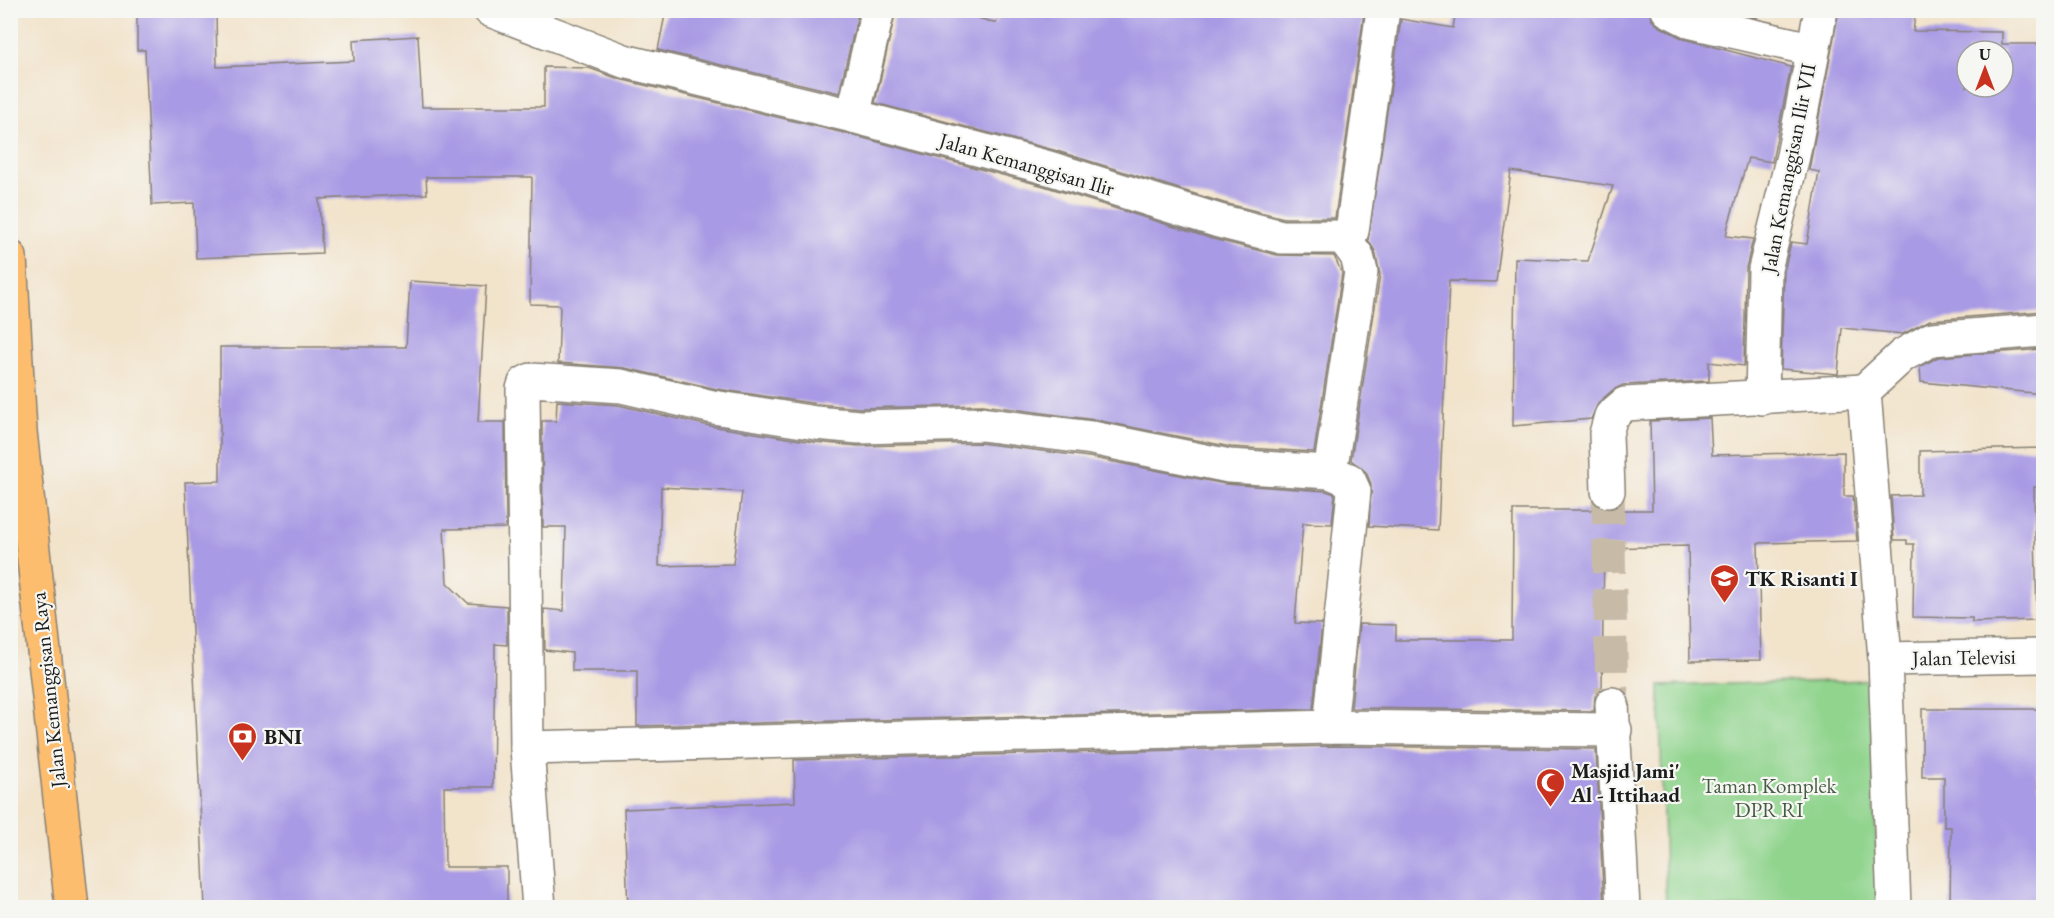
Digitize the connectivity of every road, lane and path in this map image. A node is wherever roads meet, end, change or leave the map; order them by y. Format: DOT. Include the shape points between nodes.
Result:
graph roads {
  1 [pos="490,10"];
  2 [pos="878,10"];
  3 [pos="1383,10"];
  4 [pos="1668,10"];
  5 [pos="1821,10"];
  6 [pos="1811,49"];
  7 [pos="853,116"];
  8 [pos="1343,237"];
  9 [pos="10,257"];
  10 [pos="2043,330"];
  11 [pos="1864,391"];
  12 [pos="1762,398"];
  13 [pos="15,431"];
  14 [pos="1330,472"];
  15 [pos="1608,491"];
  16 [pos="2043,656"];
  17 [pos="1885,659"];
  18 [pos="1330,727"];
  19 [pos="527,748"];
  20 [pos="72,908"];
  21 [pos="539,908"];
  22 [pos="1623,908"];
  23 [pos="1894,908"];
  1 -- 7 [label="street, Jalan Kemanggisan Ilir" via="624,61"];
  2 -- 7 [label="street"];
  3 -- 8 [label="street" via="1356,213 1352,231"];
  4 -- 6 [label="street" via="1692,22"];
  5 -- 6 [label="street, Jalan Kemanggisan Ilir VII"];
  6 -- 12 [label="street, Jalan Kemanggisan Ilir VII" via="1793,156 1765,269"];
  7 -- 8 [label="street, Jalan Kemanggisan Ilir" via="1049,168 1282,237"];
  8 -- 14 [label="street" via="1357,256 1361,272"];
  9 -- 13 [label="main road, Jalan Kemanggisan Raya"];
  10 -- 11 [label="street" via="1932,339 1903,355"];
  11 -- 12 [label="street"];
  11 -- 17 [label="street"];
  12 -- 15 [label="street" via="1625,404 1611,416 1606,434"];
  13 -- 20 [label="main road, Jalan Kemanggisan Raya"];
  14 -- 18 [label="street" via="1349,480 1354,491"];
  14 -- 19 [label="street" via="1229,466 1092,438 981,424 860,427 816,423 712,407 621,386 528,381 522,388"];
  16 -- 17 [label="street, Jalan Televisi"];
  17 -- 23 [label="street"];
  18 -- 19 [label="street"];
  18 -- 22 [label="street" via="1613,717"];
  19 -- 21 [label="street"];
}
